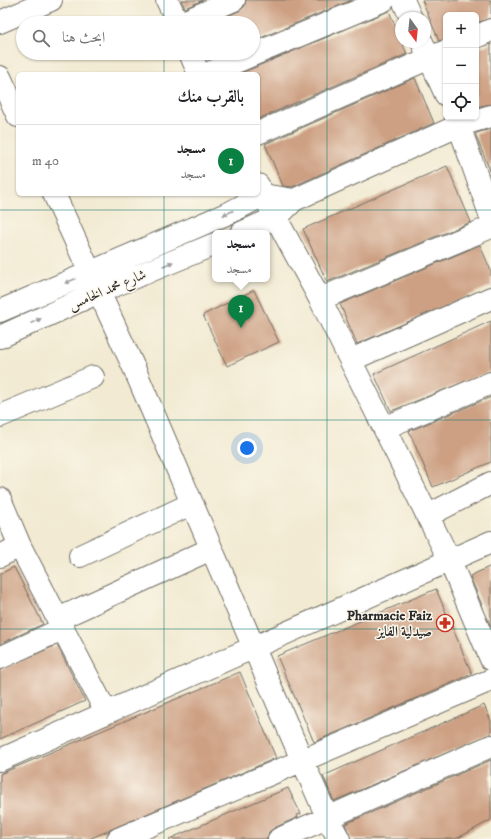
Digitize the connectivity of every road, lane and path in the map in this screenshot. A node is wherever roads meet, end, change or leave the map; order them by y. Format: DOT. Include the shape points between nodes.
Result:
graph roads {
  1 [pos="51,0"];
  2 [pos="166,0"];
  3 [pos="234,0"];
  4 [pos="384,0"];
  5 [pos="403,0"];
  6 [pos="408,12"];
  7 [pos="175,16"];
  8 [pos="196,16"];
  9 [pos="0,22"];
  10 [pos="491,30"];
  11 [pos="479,36"];
  12 [pos="432,50"];
  13 [pos="260,52"];
  14 [pos="193,60"];
  15 [pos="240,60"];
  16 [pos="198,72"];
  17 [pos="212,72"];
  18 [pos="0,77"];
  19 [pos="443,85"];
  20 [pos="16,112"];
  21 [pos="491,116"];
  22 [pos="458,121"];
  23 [pos="260,131"];
  24 [pos="260,190"];
  25 [pos="55,196"];
  26 [pos="252,196"];
  27 [pos="294,200"];
  28 [pos="277,217"];
  29 [pos="491,217"];
  30 [pos="491,227"];
  31 [pos="248,230"];
  32 [pos="212,245"];
  33 [pos="95,282"];
  34 [pos="491,298"];
  35 [pos="320,299"];
  36 [pos="0,311"];
  37 [pos="0,337"];
  38 [pos="351,360"];
  39 [pos="93,377"];
  40 [pos="491,383"];
  41 [pos="0,416"];
  42 [pos="384,428"];
  43 [pos="491,483"];
  44 [pos="0,499"];
  45 [pos="191,504"];
  46 [pos="427,516"];
  47 [pos="491,542"];
  48 [pos="20,546"];
  49 [pos="211,549"];
  50 [pos="0,556"];
  51 [pos="80,556"];
  52 [pos="449,559"];
  53 [pos="60,624"];
  54 [pos="253,646"];
  55 [pos="0,658"];
  56 [pos="491,659"];
  57 [pos="491,680"];
  58 [pos="106,712"];
  59 [pos="491,746"];
  60 [pos="0,760"];
  61 [pos="302,760"];
  62 [pos="328,819"];
  63 [pos="118,839"];
  64 [pos="279,839"];
  65 [pos="339,839"];
  1 -- 9 [label="street"];
  2 -- 7 [label="street"];
  3 -- 8 [label="street"];
  4 -- 13 [label="street"];
  5 -- 6 [label="street"];
  10 -- 11 [label="street"];
  12 -- 19 [label="street"];
  12 -- 23 [label="street"];
  14 -- 16 [label="street"];
  15 -- 17 [label="street"];
  18 -- 20 [label="street"];
  21 -- 22 [label="street"];
  22 -- 27 [label="street"];
  22 -- 29 [label="street"];
  24 -- 27 [label="street"];
  24 -- 28 [label="street"];
  25 -- 33 [label="street"];
  26 -- 33 [label="street, one-way" via="231,212"];
  27 -- 28 [label="street"];
  28 -- 31 [label="street"];
  28 -- 35 [label="street"];
  30 -- 35 [label="street"];
  33 -- 32 [label="street, شارع محمد الخامس, one-way"];
  33 -- 36 [label="street, one-way"];
  37 -- 33 [label="street, شارع محمد الخامس, one-way"];
  33 -- 45 [label="street"];
  34 -- 38 [label="street"];
  35 -- 38 [label="street"];
  38 -- 42 [label="street"];
  39 -- 41 [label="street"];
  40 -- 42 [label="street"];
  42 -- 46 [label="street"];
  43 -- 46 [label="street"];
  44 -- 48 [label="street"];
  45 -- 49 [label="street"];
  45 -- 51 [label="street"];
  46 -- 52 [label="street"];
  47 -- 52 [label="street"];
  48 -- 50 [label="street"];
  48 -- 53 [label="street"];
  49 -- 53 [label="street"];
  49 -- 54 [label="street"];
  52 -- 54 [label="street"];
  52 -- 56 [label="street"];
  53 -- 55 [label="street"];
  53 -- 58 [label="street"];
  54 -- 58 [label="street"];
  54 -- 61 [label="street"];
  57 -- 61 [label="street"];
  58 -- 60 [label="street"];
  59 -- 62 [label="street"];
  61 -- 62 [label="street"];
  61 -- 63 [label="street"];
  62 -- 64 [label="street"];
  62 -- 65 [label="street"];
}
